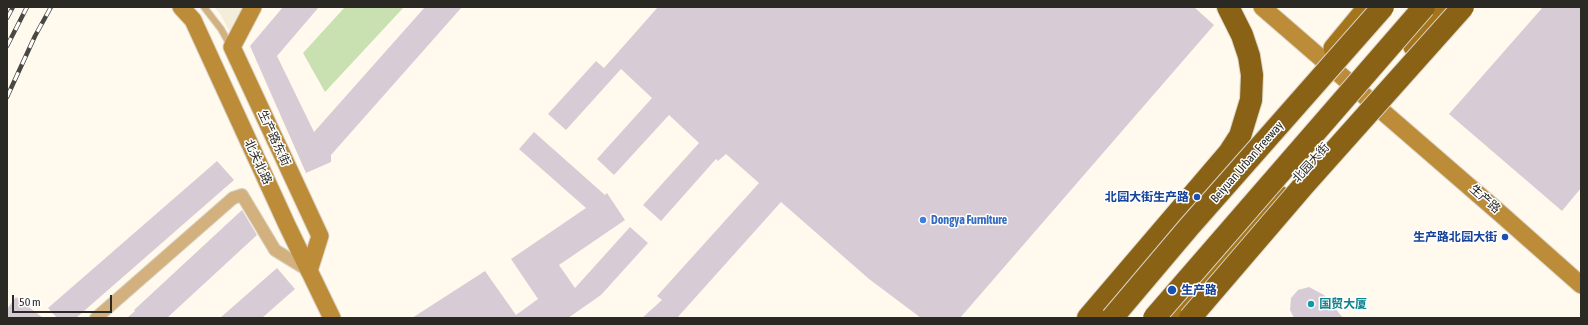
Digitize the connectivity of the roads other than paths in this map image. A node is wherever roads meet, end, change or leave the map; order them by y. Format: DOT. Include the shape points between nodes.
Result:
graph roads {
  1 [pos="181,7"];
  2 [pos="204,7"];
  3 [pos="253,7"];
  4 [pos="1228,7"];
  5 [pos="1262,7"];
  6 [pos="1367,7"];
  7 [pos="1383,7"];
  8 [pos="1424,7"];
  9 [pos="1448,7"];
  10 [pos="1464,7"];
  11 [pos="232,47"];
  12 [pos="1323,61"];
  13 [pos="1368,100"];
  14 [pos="309,271"];
  15 [pos="1581,285"];
  16 [pos="1138,286"];
  17 [pos="1173,308"];
  18 [pos="96,318"];
  19 [pos="332,318"];
  20 [pos="1088,318"];
  21 [pos="1102,318"];
  22 [pos="1106,318"];
  23 [pos="1112,318"];
  24 [pos="1154,318"];
  25 [pos="1160,318"];
  26 [pos="1190,318"];
  1 -- 14 [label="street, 北关北路" via="193,20"];
  2 -- 11 [label="lane"];
  3 -- 11 [label="street"];
  4 -- 20 [label="highway" via="1242,36 1252,75 1251,100 1240,136 1229,153"];
  5 -- 12 [label="street"];
  6 -- 12 [label="main road"];
  7 -- 16 [label="highway, Beiyuan Urban Freeway, bridge"];
  8 -- 17 [label="highway, bridge"];
  9 -- 13 [label="main road, 北园大街"];
  10 -- 26 [label="highway, bridge" via="1304,185"];
  11 -- 14 [label="street, 生产路东街" via="320,236"];
  12 -- 13 [label="street, 生产路"];
  12 -- 21 [label="main road"];
  13 -- 15 [label="street, 生产路"];
  13 -- 17 [label="main road, 北园大街" via="1267,211"];
  14 -- 18 [label="street" via="275,250 242,195 233,198"];
  14 -- 19 [label="street, 北关北路"];
  16 -- 22 [label="highway, bridge"];
  16 -- 23 [label="highway, Beiyuan Urban Freeway, bridge"];
  17 -- 24 [label="highway, bridge"];
  17 -- 25 [label="highway, bridge"];
}
